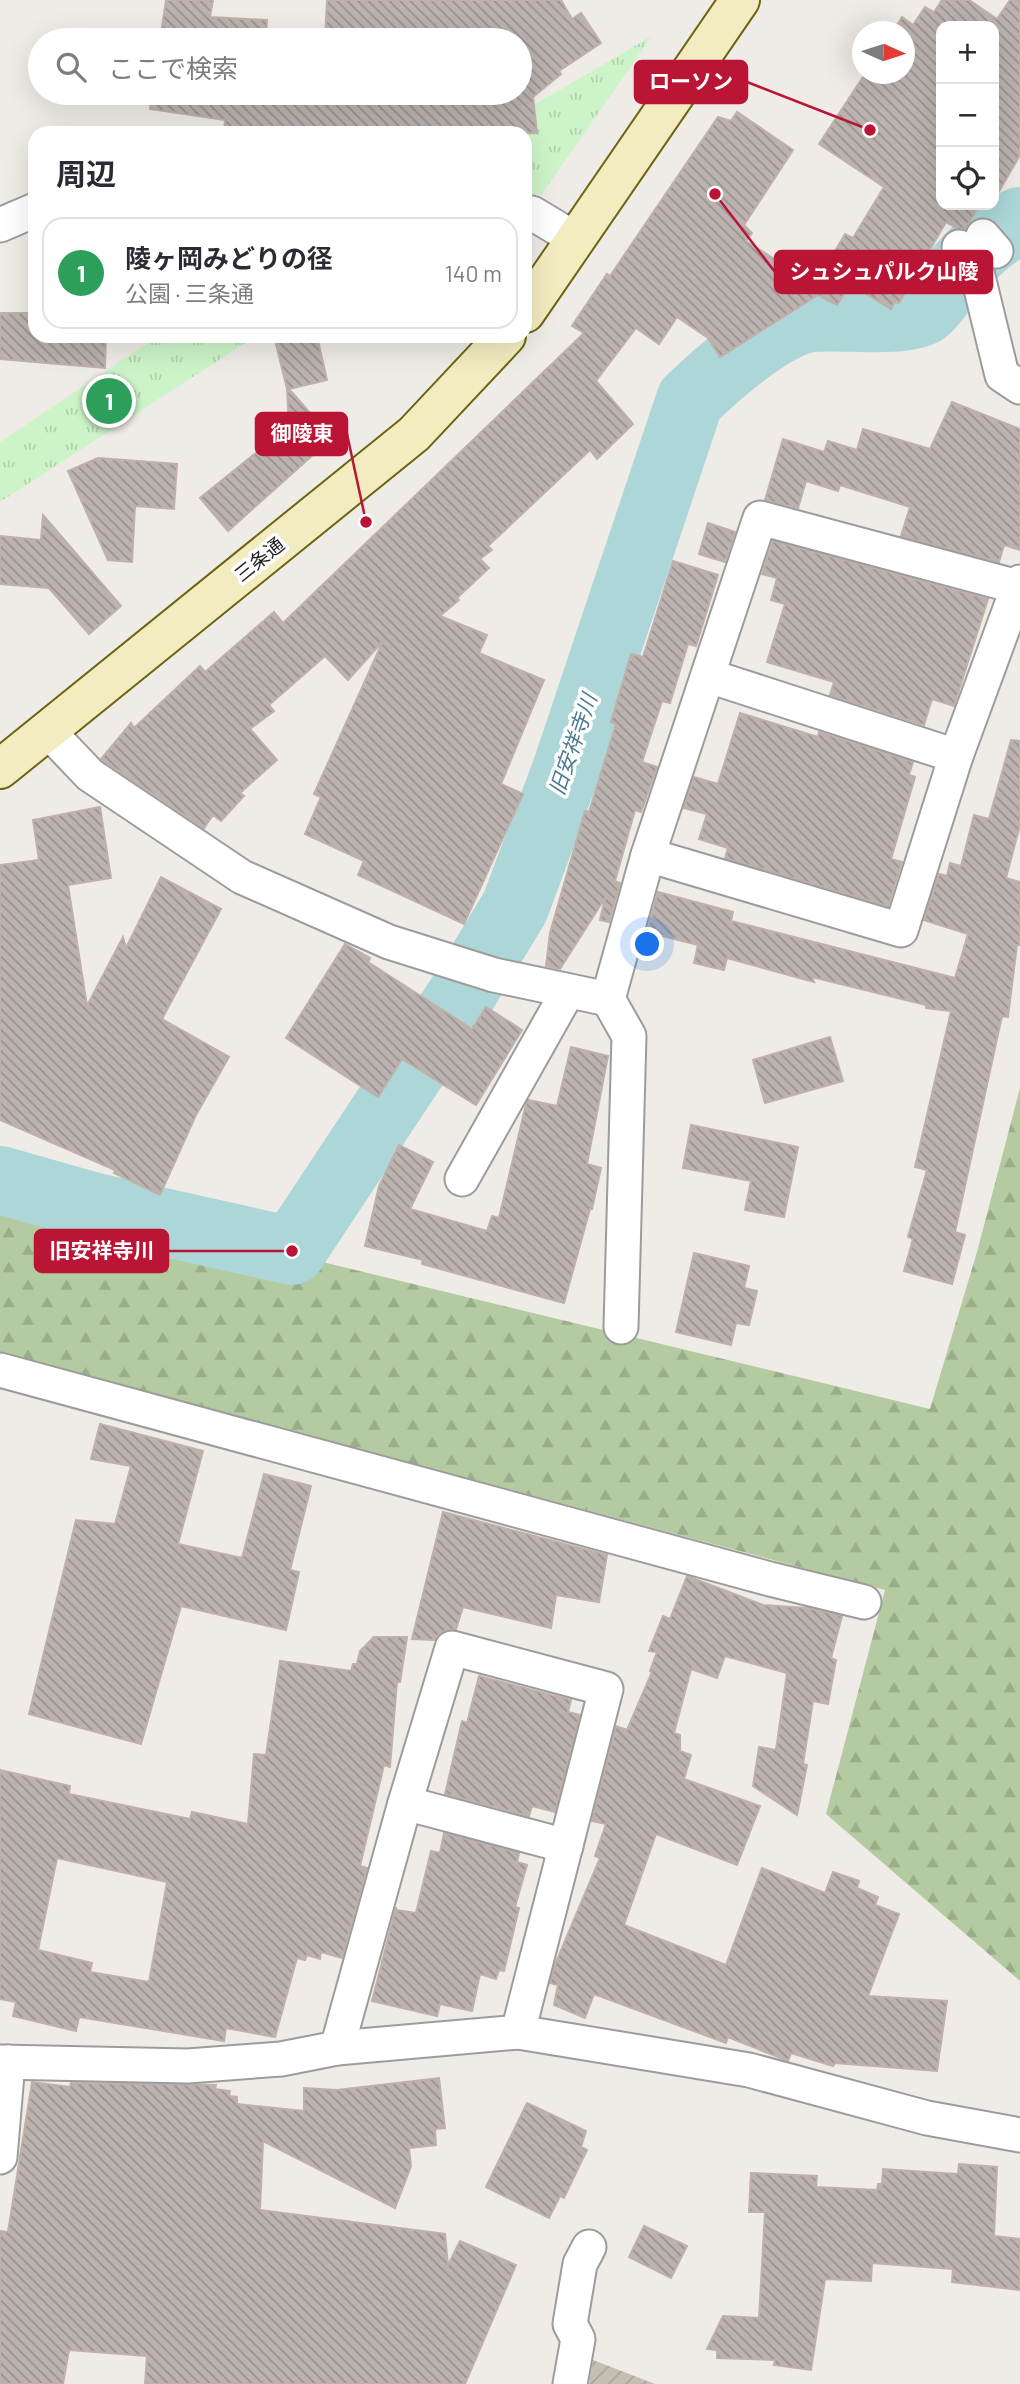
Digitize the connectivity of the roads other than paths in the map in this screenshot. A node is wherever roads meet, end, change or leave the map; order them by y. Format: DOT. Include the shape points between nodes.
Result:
graph roads {
  1 [pos="740,0"];
  2 [pos="28,213"];
  3 [pos="532,213"];
  4 [pos="0,225"];
  5 [pos="577,240"];
  6 [pos="977,247"];
  7 [pos="532,303"];
  8 [pos="499,343"];
  9 [pos="1020,387"];
  10 [pos="1019,586"];
  11 [pos="709,676"];
  12 [pos="47,730"];
  13 [pos="956,756"];
  14 [pos="0,769"];
  15 [pos="648,855"];
  16 [pos="568,991"];
  17 [pos="608,999"];
  18 [pos="462,1179"];
  19 [pos="621,1327"];
  20 [pos="0,1370"];
  21 [pos="864,1602"];
  22 [pos="405,1803"];
  23 [pos="566,1846"];
  24 [pos="518,2032"];
  25 [pos="337,2048"];
  26 [pos="4,2062"];
  27 [pos="1020,2135"];
  28 [pos="0,2157"];
  29 [pos="589,2247"];
  30 [pos="570,2384"];
  1 -- 5 [label="main road"];
  2 -- 4 [label="street"];
  3 -- 5 [label="street"];
  5 -- 7 [label="main road"];
  6 -- 9 [label="street" via="1002,375"];
  8 -- 12 [label="main road, 三条通" via="414,434"];
  10 -- 11 [label="street" via="760,518"];
  10 -- 13 [label="street"];
  11 -- 13 [label="street"];
  11 -- 15 [label="street"];
  12 -- 14 [label="main road, 三条通"];
  12 -- 16 [label="street" via="90,775 242,877 389,942 480,971"];
  13 -- 15 [label="street" via="901,930"];
  15 -- 17 [label="street"];
  16 -- 17 [label="street"];
  16 -- 18 [label="street"];
  17 -- 19 [label="street" via="629,1037"];
  20 -- 21 [label="street"];
  22 -- 23 [label="street"];
  22 -- 23 [label="street" via="452,1648 606,1689"];
  22 -- 25 [label="street"];
  23 -- 24 [label="street"];
  24 -- 25 [label="street"];
  24 -- 27 [label="street" via="749,2070 927,2118"];
  25 -- 26 [label="street" via="281,2059 188,2066"];
  26 -- 28 [label="street"];
  29 -- 30 [label="street" via="580,2264 570,2324 578,2339"];
}
